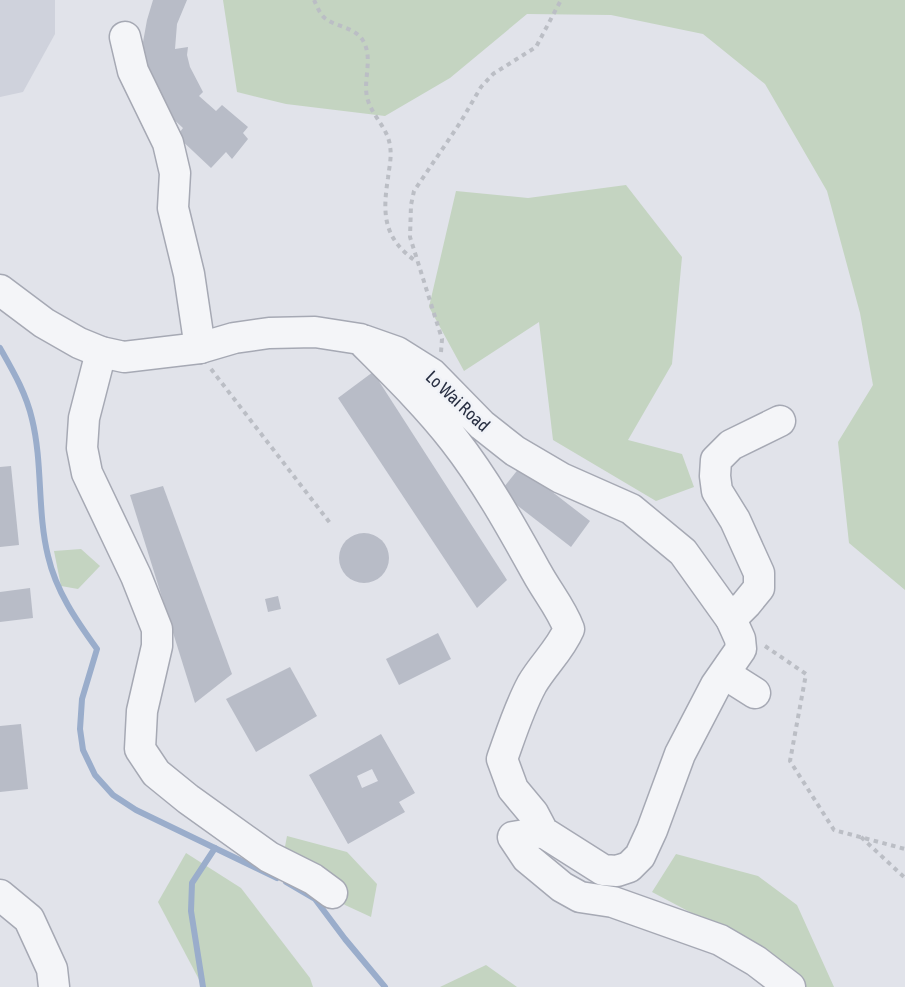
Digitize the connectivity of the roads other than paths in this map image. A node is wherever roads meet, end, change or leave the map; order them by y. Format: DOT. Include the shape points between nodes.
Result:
graph roads {
  1 [pos="125,37"];
  2 [pos="0,290"];
  3 [pos="360,339"];
  4 [pos="101,352"];
  5 [pos="202,355"];
  6 [pos="780,421"];
  7 [pos="731,619"];
  8 [pos="724,674"];
  9 [pos="754,693"];
  10 [pos="543,832"];
  11 [pos="332,893"];
  12 [pos="0,895"];
  13 [pos="54,987"];
  14 [pos="790,987"];
  1 -- 5 [label="street" via="133,71 168,143 175,173 173,208"];
  2 -- 4 [label="street, Lo Wai Road" via="44,323"];
  3 -- 5 [label="street, Lo Wai Road" via="315,332 269,333 234,338"];
  3 -- 7 [label="street, Lo Wai Road" via="397,352 432,374 514,451 561,478 631,509 683,552"];
  3 -- 10 [label="street" via="456,442 566,621 568,629 562,645 533,683 502,759 513,789"];
  4 -- 5 [label="street, Lo Wai Road" via="124,357"];
  4 -- 11 [label="street" via="84,418 82,448 87,473 157,629 157,646 142,711 140,749 156,773 188,799 269,857"];
  6 -- 7 [label="street" via="731,445 716,460 717,491 759,573 759,588"];
  7 -- 8 [label="street, Lo Wai Road" via="741,650"];
  8 -- 9 [label="street"];
  8 -- 10 [label="street" via="680,754 640,856 629,867 617,872 603,870"];
  10 -- 14 [label="street" via="513,837 527,858 562,886 580,897 613,902 720,940"];
  12 -- 13 [label="street" via="29,919 52,969"];
}
